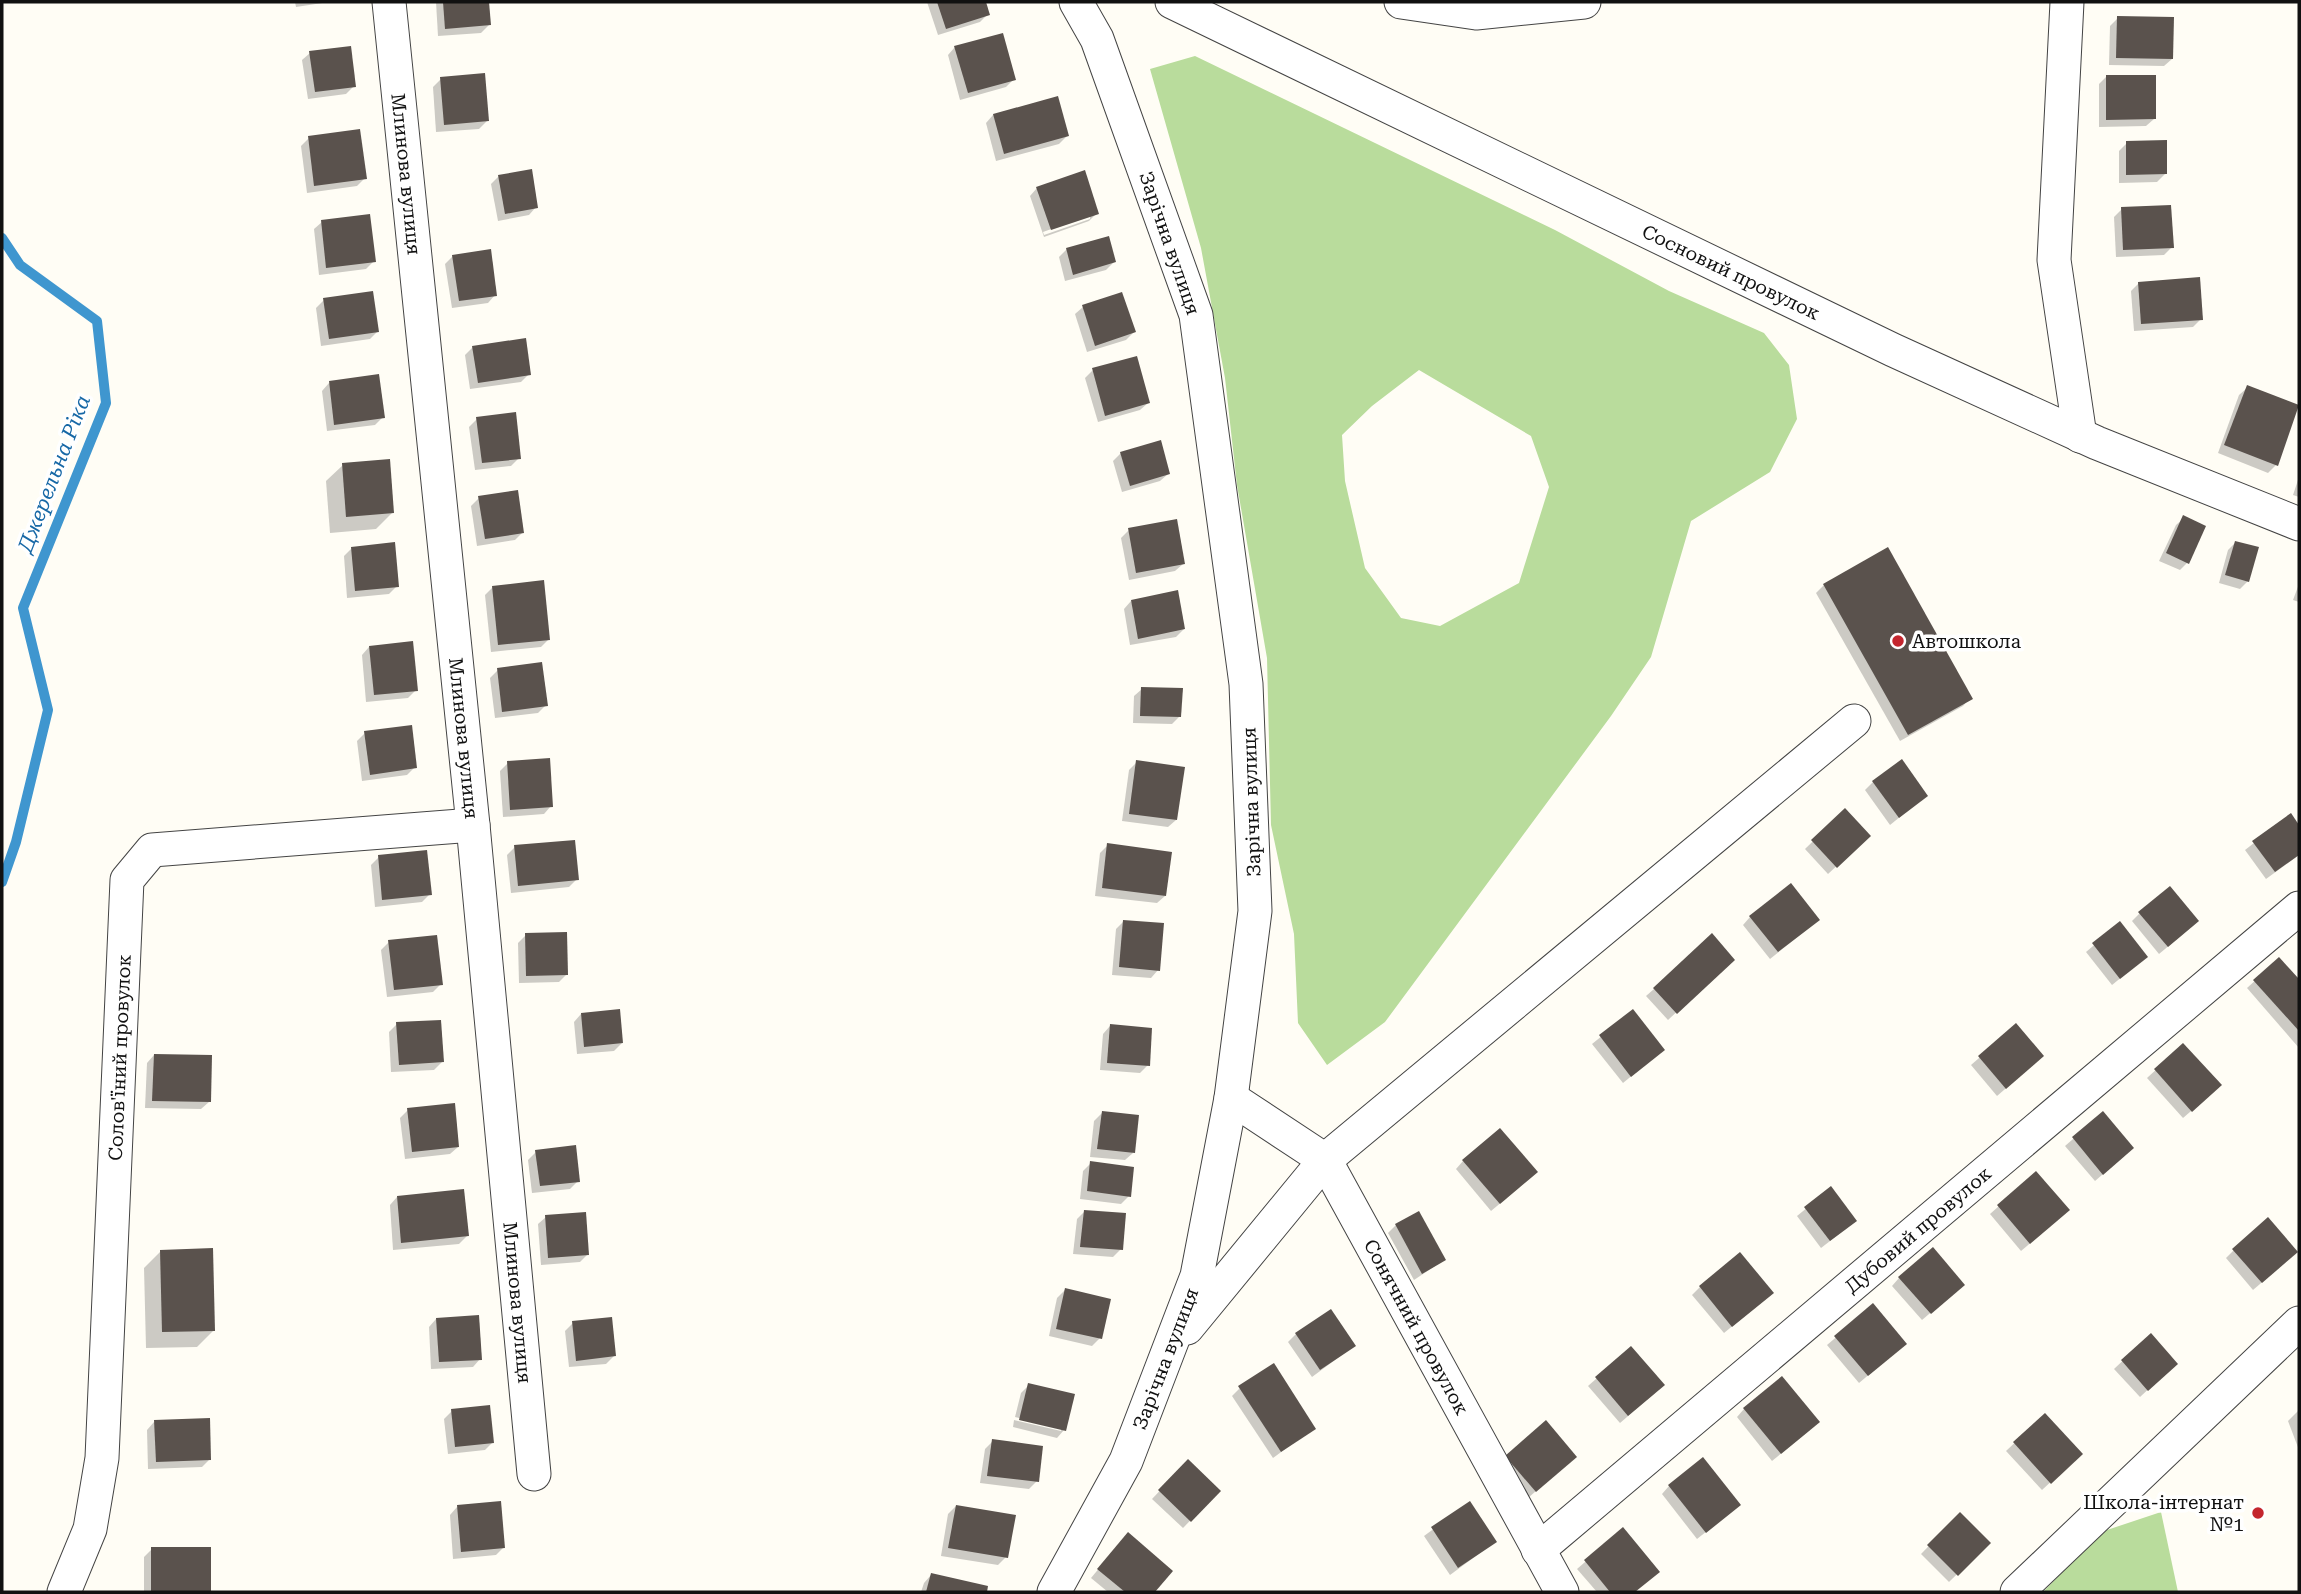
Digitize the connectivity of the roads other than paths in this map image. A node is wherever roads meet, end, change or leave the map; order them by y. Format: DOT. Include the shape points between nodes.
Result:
graph roads {
  1 [pos="389,2"];
  2 [pos="1076,2"];
  3 [pos="1172,2"];
  4 [pos="1401,2"];
  5 [pos="1573,2"];
  6 [pos="2067,2"];
  7 [pos="2080,436"];
  8 [pos="2299,524"];
  9 [pos="1854,721"];
  10 [pos="473,825"];
  11 [pos="2299,908"];
  12 [pos="1231,1098"];
  13 [pos="1325,1160"];
  14 [pos="2299,1323"];
  15 [pos="1168,1352"];
  16 [pos="534,1474"];
  17 [pos="1538,1550"];
  18 [pos="64,1592"];
  19 [pos="1054,1592"];
  20 [pos="1562,1592"];
  21 [pos="2017,1592"];
  1 -- 10 [label="street, Млинова вулиця"];
  2 -- 12 [label="street, Зарічна вулиця" via="1097,39 1196,315 1247,684 1255,911"];
  3 -- 7 [label="street, Сосновий провулок"];
  4 -- 5 [label="street" via="1476,13"];
  6 -- 7 [label="street" via="2054,260"];
  7 -- 8 [label="street, Сосновий провулок"];
  9 -- 13 [label="street"];
  10 -- 16 [label="street, Млинова вулиця"];
  10 -- 18 [label="street, Солов'їний провулок" via="152,850 127,880 102,1458 90,1529"];
  11 -- 17 [label="street, Дубовий провулок"];
  12 -- 13 [label="street, Сонячний провулок"];
  12 -- 15 [label="street, Зарічна вулиця" via="1197,1276"];
  13 -- 15 [label="street"];
  13 -- 17 [label="street, Сонячний провулок"];
  14 -- 21 [label="street"];
  15 -- 19 [label="street, Зарічна вулиця" via="1126,1461"];
  17 -- 20 [label="street, Сонячний провулок"];
}
